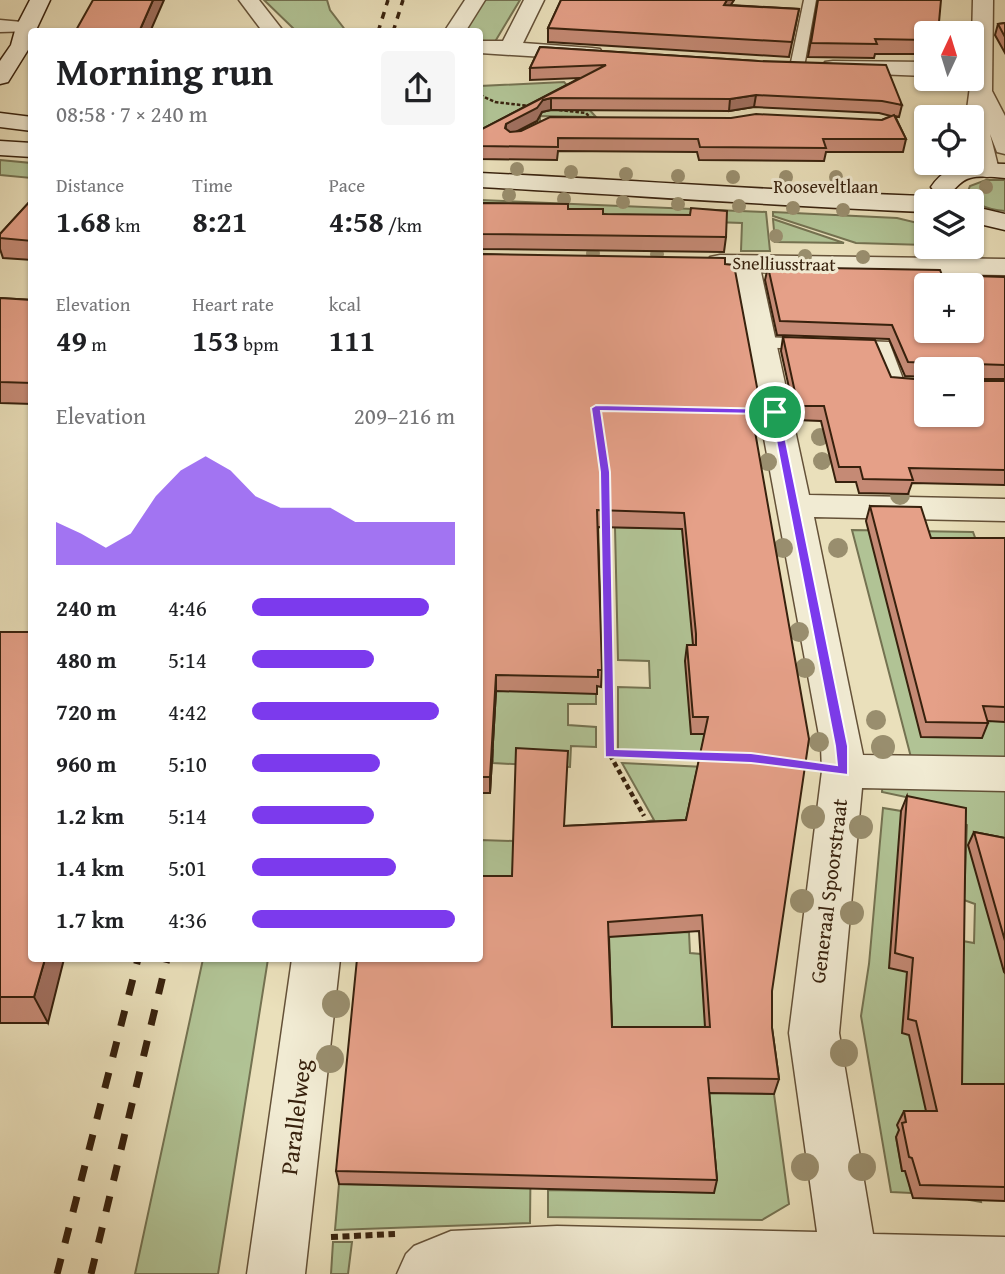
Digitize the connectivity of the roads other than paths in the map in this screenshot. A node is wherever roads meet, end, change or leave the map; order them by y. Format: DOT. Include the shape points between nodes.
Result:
graph roads {
  1 [pos="30,0"];
  2 [pos="40,0"];
  3 [pos="249,0"];
  4 [pos="475,0"];
  5 [pos="534,0"];
  6 [pos="810,0"];
  7 [pos="982,0"];
  8 [pos="1,27"];
  9 [pos="26,27"];
  10 [pos="271,28"];
  11 [pos="457,28"];
  12 [pos="483,47"];
  13 [pos="510,48"];
  14 [pos="620,56"];
  15 [pos="770,65"];
  16 [pos="797,67"];
  17 [pos="914,69"];
  18 [pos="985,75"];
  19 [pos="0,77"];
  20 [pos="0,120"];
  21 [pos="28,124"];
  22 [pos="1005,147"];
  23 [pos="0,148"];
  24 [pos="28,150"];
  25 [pos="996,170"];
  26 [pos="483,180"];
  27 [pos="944,189"];
  28 [pos="914,197"];
  29 [pos="984,219"];
  30 [pos="1003,225"];
  31 [pos="689,262"];
  32 [pos="745,263"];
  33 [pos="1005,267"];
  34 [pos="762,343"];
  35 [pos="914,386"];
  36 [pos="794,506"];
  37 [pos="1005,510"];
  38 [pos="843,771"];
  39 [pos="1005,775"];
  40 [pos="316,962"];
  41 [pos="278,1256"];
  42 [pos="1005,1266"];
  43 [pos="850,1268"];
  44 [pos="430,1270"];
  1 -- 8 [label="street"];
  2 -- 9 [label="street"];
  3 -- 10 [label="street"];
  4 -- 11 [label="street"];
  5 -- 13 [label="street"];
  6 -- 16 [label="lane"];
  7 -- 18 [label="street"];
  8 -- 9 [label="street"];
  9 -- 19 [label="street" via="21,45"];
  12 -- 13 [label="street"];
  13 -- 14 [label="street"];
  15 -- 16 [label="street"];
  16 -- 17 [label="street"];
  18 -- 22 [label="street"];
  18 -- 25 [label="street" via="976,123 980,155"];
  20 -- 21 [label="street"];
  23 -- 24 [label="street"];
  25 -- 27 [label="street" via="962,173 947,181"];
  26 -- 28 [label="street, Rooseveltlaan" via="768,198"];
  29 -- 30 [label="street"];
  31 -- 32 [label="street, Snelliusstraat"];
  32 -- 33 [label="street, Snelliusstraat"];
  32 -- 34 [label="street, Generaal Spoorstraat"];
  34 -- 35 [label="lane" via="882,346 895,386"];
  34 -- 36 [label="street, Generaal Spoorstraat"];
  36 -- 37 [label="street"];
  36 -- 38 [label="street, Generaal Spoorstraat" via="842,746"];
  38 -- 39 [label="street"];
  38 -- 43 [label="street, Generaal Spoorstraat" via="814,1033"];
  40 -- 41 [label="street, Parallelweg"];
  42 -- 43 [label="street"];
  43 -- 44 [label="street" via="557,1254 451,1259"];
}
